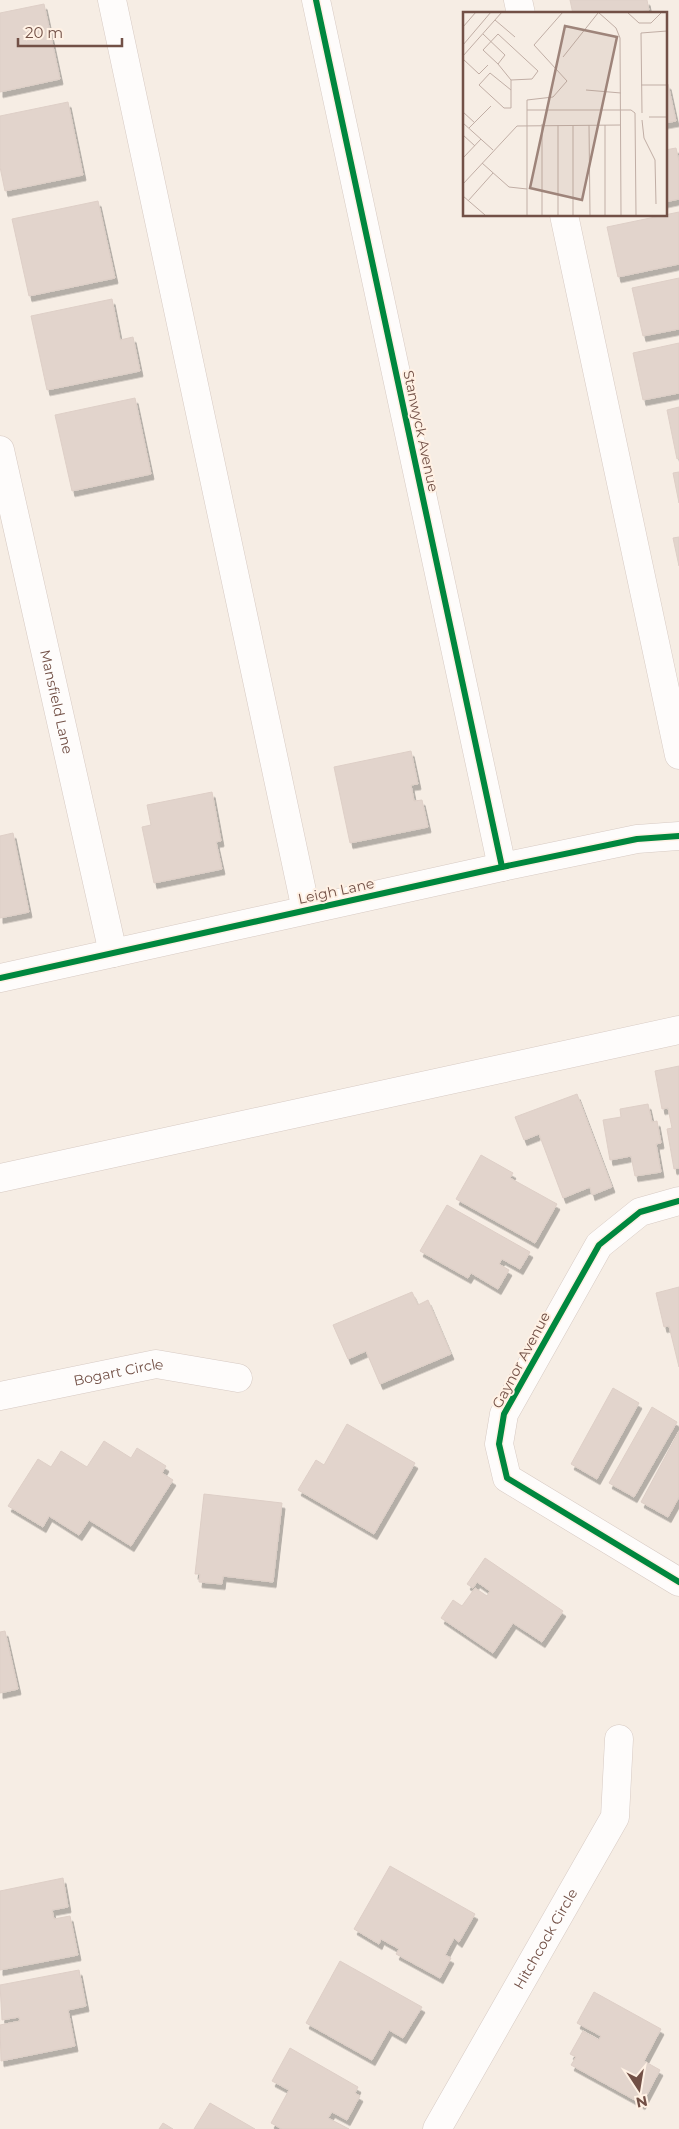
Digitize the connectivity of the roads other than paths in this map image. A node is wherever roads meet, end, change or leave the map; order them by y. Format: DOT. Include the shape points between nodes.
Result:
graph roads {
  1 [pos="112,0"];
  2 [pos="316,0"];
  3 [pos="564,216"];
  4 [pos="0,450"];
  5 [pos="679,755"];
  6 [pos="679,836"];
  7 [pos="502,867"];
  8 [pos="306,910"];
  9 [pos="113,953"];
  10 [pos="0,978"];
  11 [pos="679,1030"];
  12 [pos="0,1178"];
  13 [pos="679,1201"];
  14 [pos="238,1378"];
  15 [pos="0,1396"];
  16 [pos="679,1582"];
  17 [pos="619,1739"];
  18 [pos="437,2129"];
  1 -- 8 [label="street"];
  2 -- 7 [label="street, Stanwyck Avenue"];
  3 -- 5 [label="street"];
  4 -- 9 [label="street, Mansfield Lane"];
  6 -- 7 [label="street, Leigh Lane" via="637,839"];
  7 -- 8 [label="street, Leigh Lane"];
  8 -- 9 [label="street, Leigh Lane"];
  9 -- 10 [label="street, Leigh Lane"];
  11 -- 12 [label="street"];
  13 -- 16 [label="street, Gaynor Avenue" via="640,1212 599,1245 504,1414 499,1444 507,1478"];
  14 -- 15 [label="street, Bogart Circle" via="156,1364"];
  17 -- 18 [label="street, Hitchcock Circle" via="615,1817"];
}
